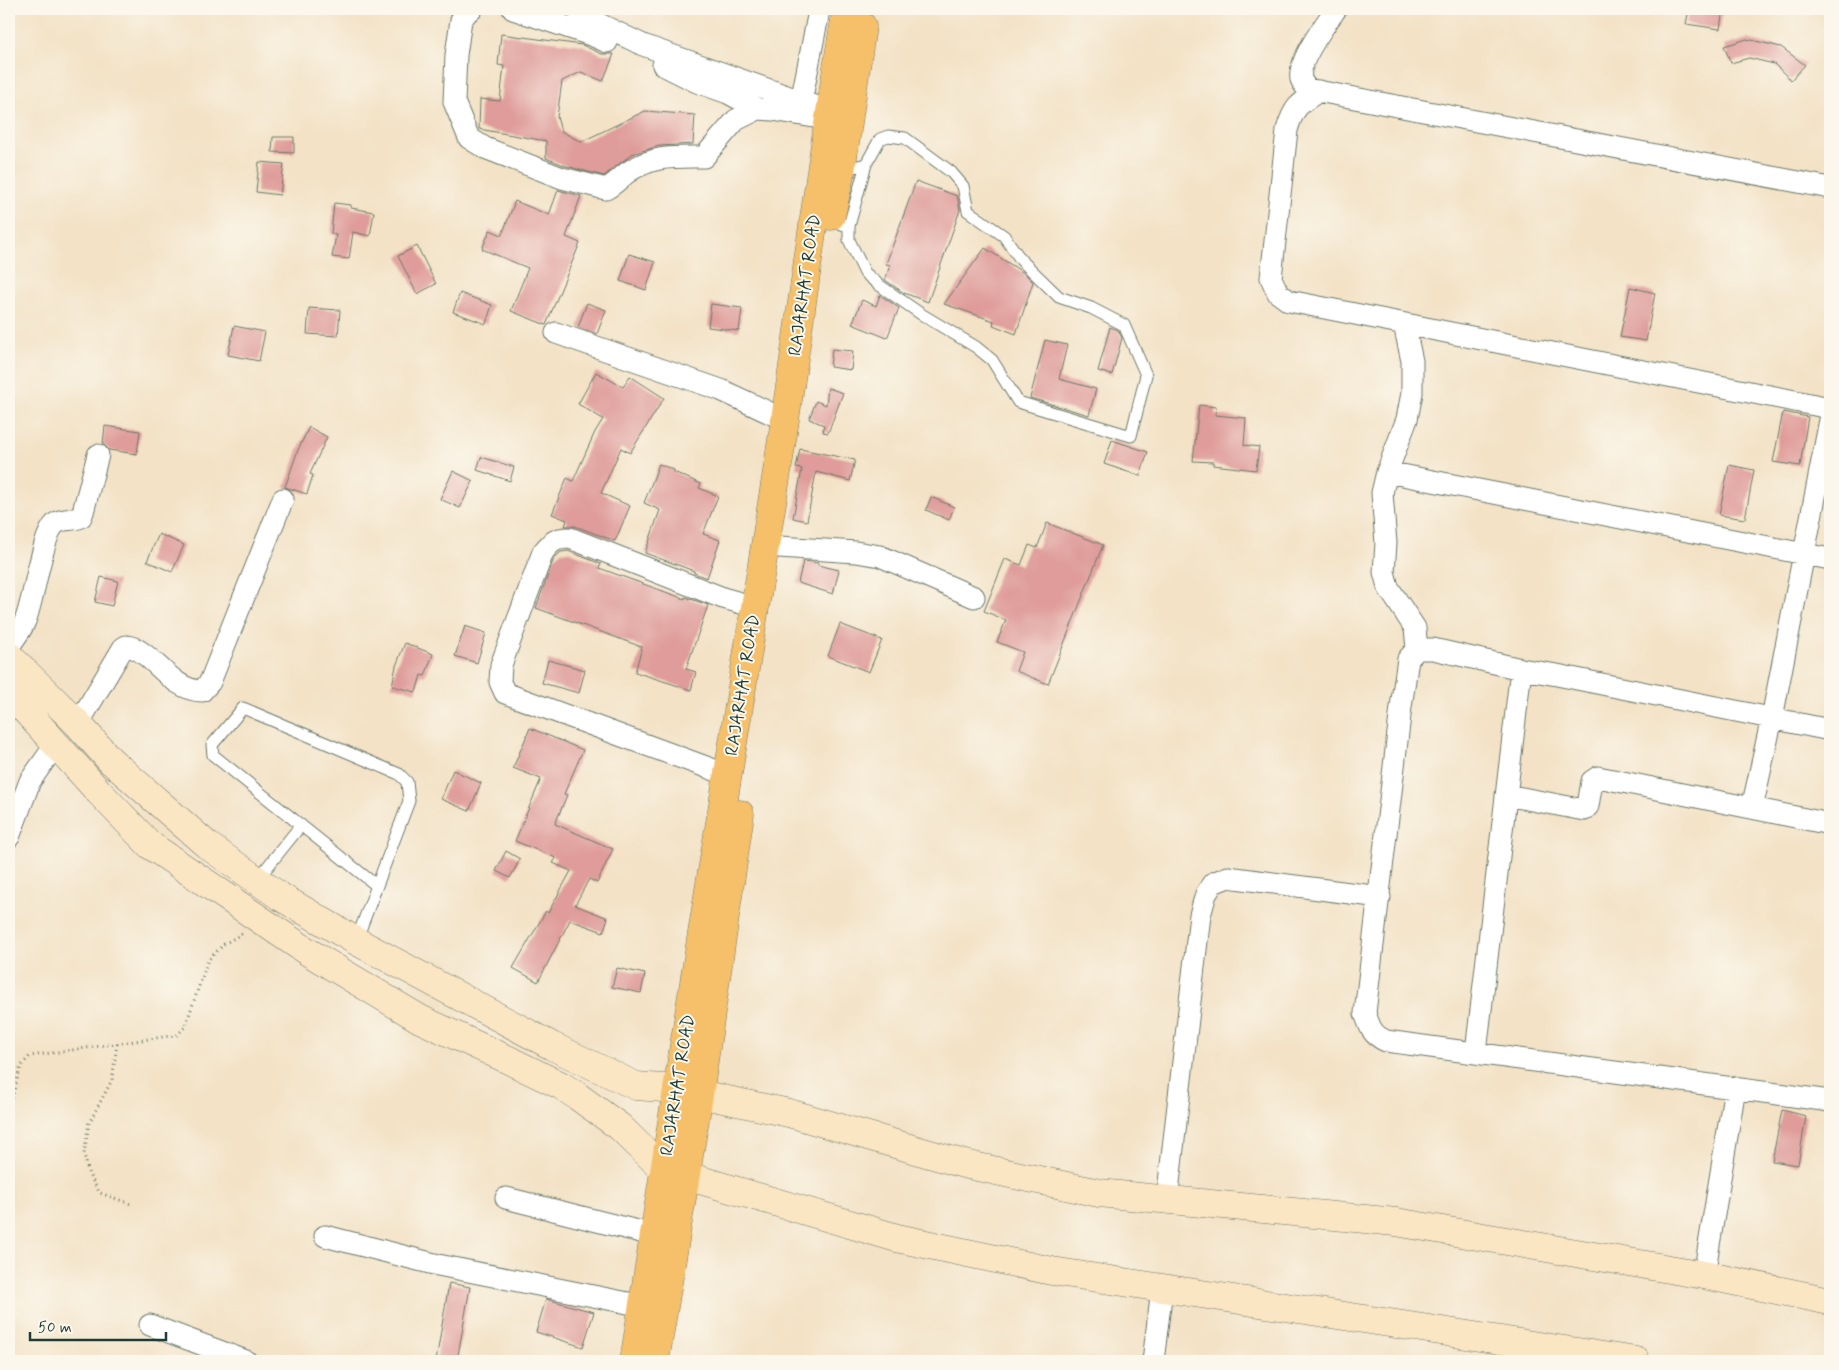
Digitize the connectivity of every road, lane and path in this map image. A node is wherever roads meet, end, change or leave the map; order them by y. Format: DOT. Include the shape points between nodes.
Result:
graph roads {
  1 [pos="472,9"];
  2 [pos="513,9"];
  3 [pos="578,9"];
  4 [pos="865,9"];
  5 [pos="1336,9"];
  6 [pos="809,13"];
  7 [pos="845,18"];
  8 [pos="1319,91"];
  9 [pos="801,102"];
  10 [pos="758,109"];
  11 [pos="835,118"];
  12 [pos="853,167"];
  13 [pos="1830,188"];
  14 [pos="839,224"];
  15 [pos="1404,324"];
  16 [pos="556,333"];
  17 [pos="1830,408"];
  18 [pos="785,420"];
  19 [pos="1830,421"];
  20 [pos="98,455"];
  21 [pos="1387,472"];
  22 [pos="283,499"];
  23 [pos="779,547"];
  24 [pos="1804,554"];
  25 [pos="1830,559"];
  26 [pos="974,597"];
  27 [pos="755,607"];
  28 [pos="9,647"];
  29 [pos="1417,649"];
  30 [pos="9,656"];
  31 [pos="1521,669"];
  32 [pos="42,689"];
  33 [pos="13,704"];
  34 [pos="1772,718"];
  35 [pos="78,724"];
  36 [pos="1830,730"];
  37 [pos="56,744"];
  38 [pos="728,775"];
  39 [pos="1506,795"];
  40 [pos="1752,808"];
  41 [pos="1830,824"];
  42 [pos="301,825"];
  43 [pos="9,837"];
  44 [pos="257,880"];
  45 [pos="377,886"];
  46 [pos="1380,897"];
  47 [pos="263,921"];
  48 [pos="356,941"];
  49 [pos="116,1044"];
  50 [pos="1476,1052"];
  51 [pos="1735,1088"];
  52 [pos="688,1092"];
  53 [pos="1830,1101"];
  54 [pos="9,1108"];
  55 [pos="675,1173"];
  56 [pos="506,1198"];
  57 [pos="1167,1200"];
  58 [pos="131,1204"];
  59 [pos="654,1235"];
  60 [pos="325,1236"];
  61 [pos="1704,1275"];
  62 [pos="1162,1289"];
  63 [pos="1830,1301"];
  64 [pos="643,1306"];
  65 [pos="150,1326"];
  66 [pos="246,1361"];
  67 [pos="634,1361"];
  68 [pos="655,1361"];
  69 [pos="1153,1361"];
  70 [pos="1636,1361"];
  1 -- 10 [label="street" via="461,20 454,102 469,138 485,148 562,178 606,189 636,168 661,158 704,157 736,120"];
  2 -- 10 [label="street" via="590,35 728,93"];
  3 -- 9 [label="street" via="583,16 643,45"];
  4 -- 11 [label="main road, RAJARHAT ROAD"];
  5 -- 8 [label="street" via="1316,37 1302,67 1301,79 1307,88"];
  6 -- 7 [label="street"];
  6 -- 9 [label="street"];
  7 -- 11 [label="main road, RAJARHAT ROAD"];
  8 -- 13 [label="street"];
  8 -- 15 [label="street" via="1300,103 1292,113 1287,130 1271,278 1278,293 1289,301"];
  9 -- 11 [label="street"];
  10 -- 11 [label="street"];
  11 -- 12 [label="main road, RAJARHAT ROAD"];
  11 -- 18 [label="main road, RAJARHAT ROAD"];
  12 -- 14 [label="main road, RAJARHAT ROAD"];
  12 -- 14 [label="lane" via="880,139 888,136 905,138 951,172 963,186 968,211 1004,236 1021,260 1059,297 1091,308 1124,325 1146,375 1131,436 1018,402 992,360 865,273"];
  14 -- 23 [label="main road, RAJARHAT ROAD"];
  15 -- 17 [label="street"];
  15 -- 21 [label="street" via="1412,361 1412,394 1407,419"];
  16 -- 18 [label="street" via="721,390"];
  18 -- 27 [label="main road, RAJARHAT ROAD"];
  19 -- 24 [label="street"];
  20 -- 28 [label="street" via="80,517 53,525 25,622"];
  21 -- 24 [label="street"];
  21 -- 29 [label="street" via="1382,493 1386,543 1384,572 1388,587 1415,628"];
  22 -- 35 [label="street" via="210,682 202,691 192,691 137,650 126,646"];
  23 -- 26 [label="street" via="880,556"];
  23 -- 52 [label="main road, RAJARHAT ROAD"];
  24 -- 25 [label="street"];
  24 -- 34 [label="street"];
  27 -- 38 [label="main road, RAJARHAT ROAD"];
  27 -- 38 [label="street" via="723,598 570,538 558,538 543,552 501,665 500,682 505,693"];
  29 -- 31 [label="street" via="1433,649"];
  29 -- 46 [label="street" via="1408,659"];
  30 -- 32 [label="main road"];
  31 -- 34 [label="street"];
  31 -- 39 [label="street"];
  32 -- 33 [label="street"];
  32 -- 35 [label="main road"];
  33 -- 37 [label="main road"];
  34 -- 36 [label="street"];
  34 -- 40 [label="street"];
  35 -- 44 [label="main road" via="110,760 207,845"];
  37 -- 43 [label="street" via="30,781"];
  37 -- 47 [label="main road" via="150,845"];
  38 -- 52 [label="main road, RAJARHAT ROAD"];
  39 -- 40 [label="street" via="1584,810 1588,806 1592,781 1598,777"];
  39 -- 50 [label="street"];
  40 -- 41 [label="street"];
  42 -- 44 [label="lane"];
  42 -- 45 [label="lane"];
  42 -- 45 [label="lane" via="213,755 212,745 243,708 399,774 407,782 409,801"];
  44 -- 48 [label="main road"];
  45 -- 48 [label="lane"];
  46 -- 50 [label="street" via="1365,1013 1371,1030 1386,1040"];
  46 -- 57 [label="street" via="1228,877 1213,883 1200,915"];
  47 -- 49 [label="path" via="224,944 208,960 185,1027 178,1035"];
  47 -- 55 [label="main road" via="420,1019 599,1097"];
  48 -- 52 [label="main road" via="552,1046 636,1086"];
  49 -- 54 [label="path" via="30,1056 21,1066"];
  49 -- 58 [label="path" via="112,1080 89,1123 84,1154 100,1193"];
  50 -- 51 [label="street"];
  51 -- 53 [label="street"];
  51 -- 61 [label="street"];
  52 -- 55 [label="main road, RAJARHAT ROAD"];
  52 -- 57 [label="main road" via="789,1113 964,1164 1099,1193"];
  55 -- 59 [label="main road, RAJARHAT ROAD"];
  55 -- 62 [label="main road" via="897,1238 1052,1271"];
  55 -- 68 [label="main road, RAJARHAT ROAD"];
  56 -- 59 [label="street"];
  57 -- 61 [label="main road" via="1396,1222"];
  59 -- 64 [label="main road, RAJARHAT ROAD"];
  60 -- 64 [label="street" via="438,1265"];
  61 -- 63 [label="main road"];
  62 -- 69 [label="street"];
  62 -- 70 [label="main road"];
  64 -- 67 [label="main road, RAJARHAT ROAD"];
  65 -- 66 [label="street"];
}
